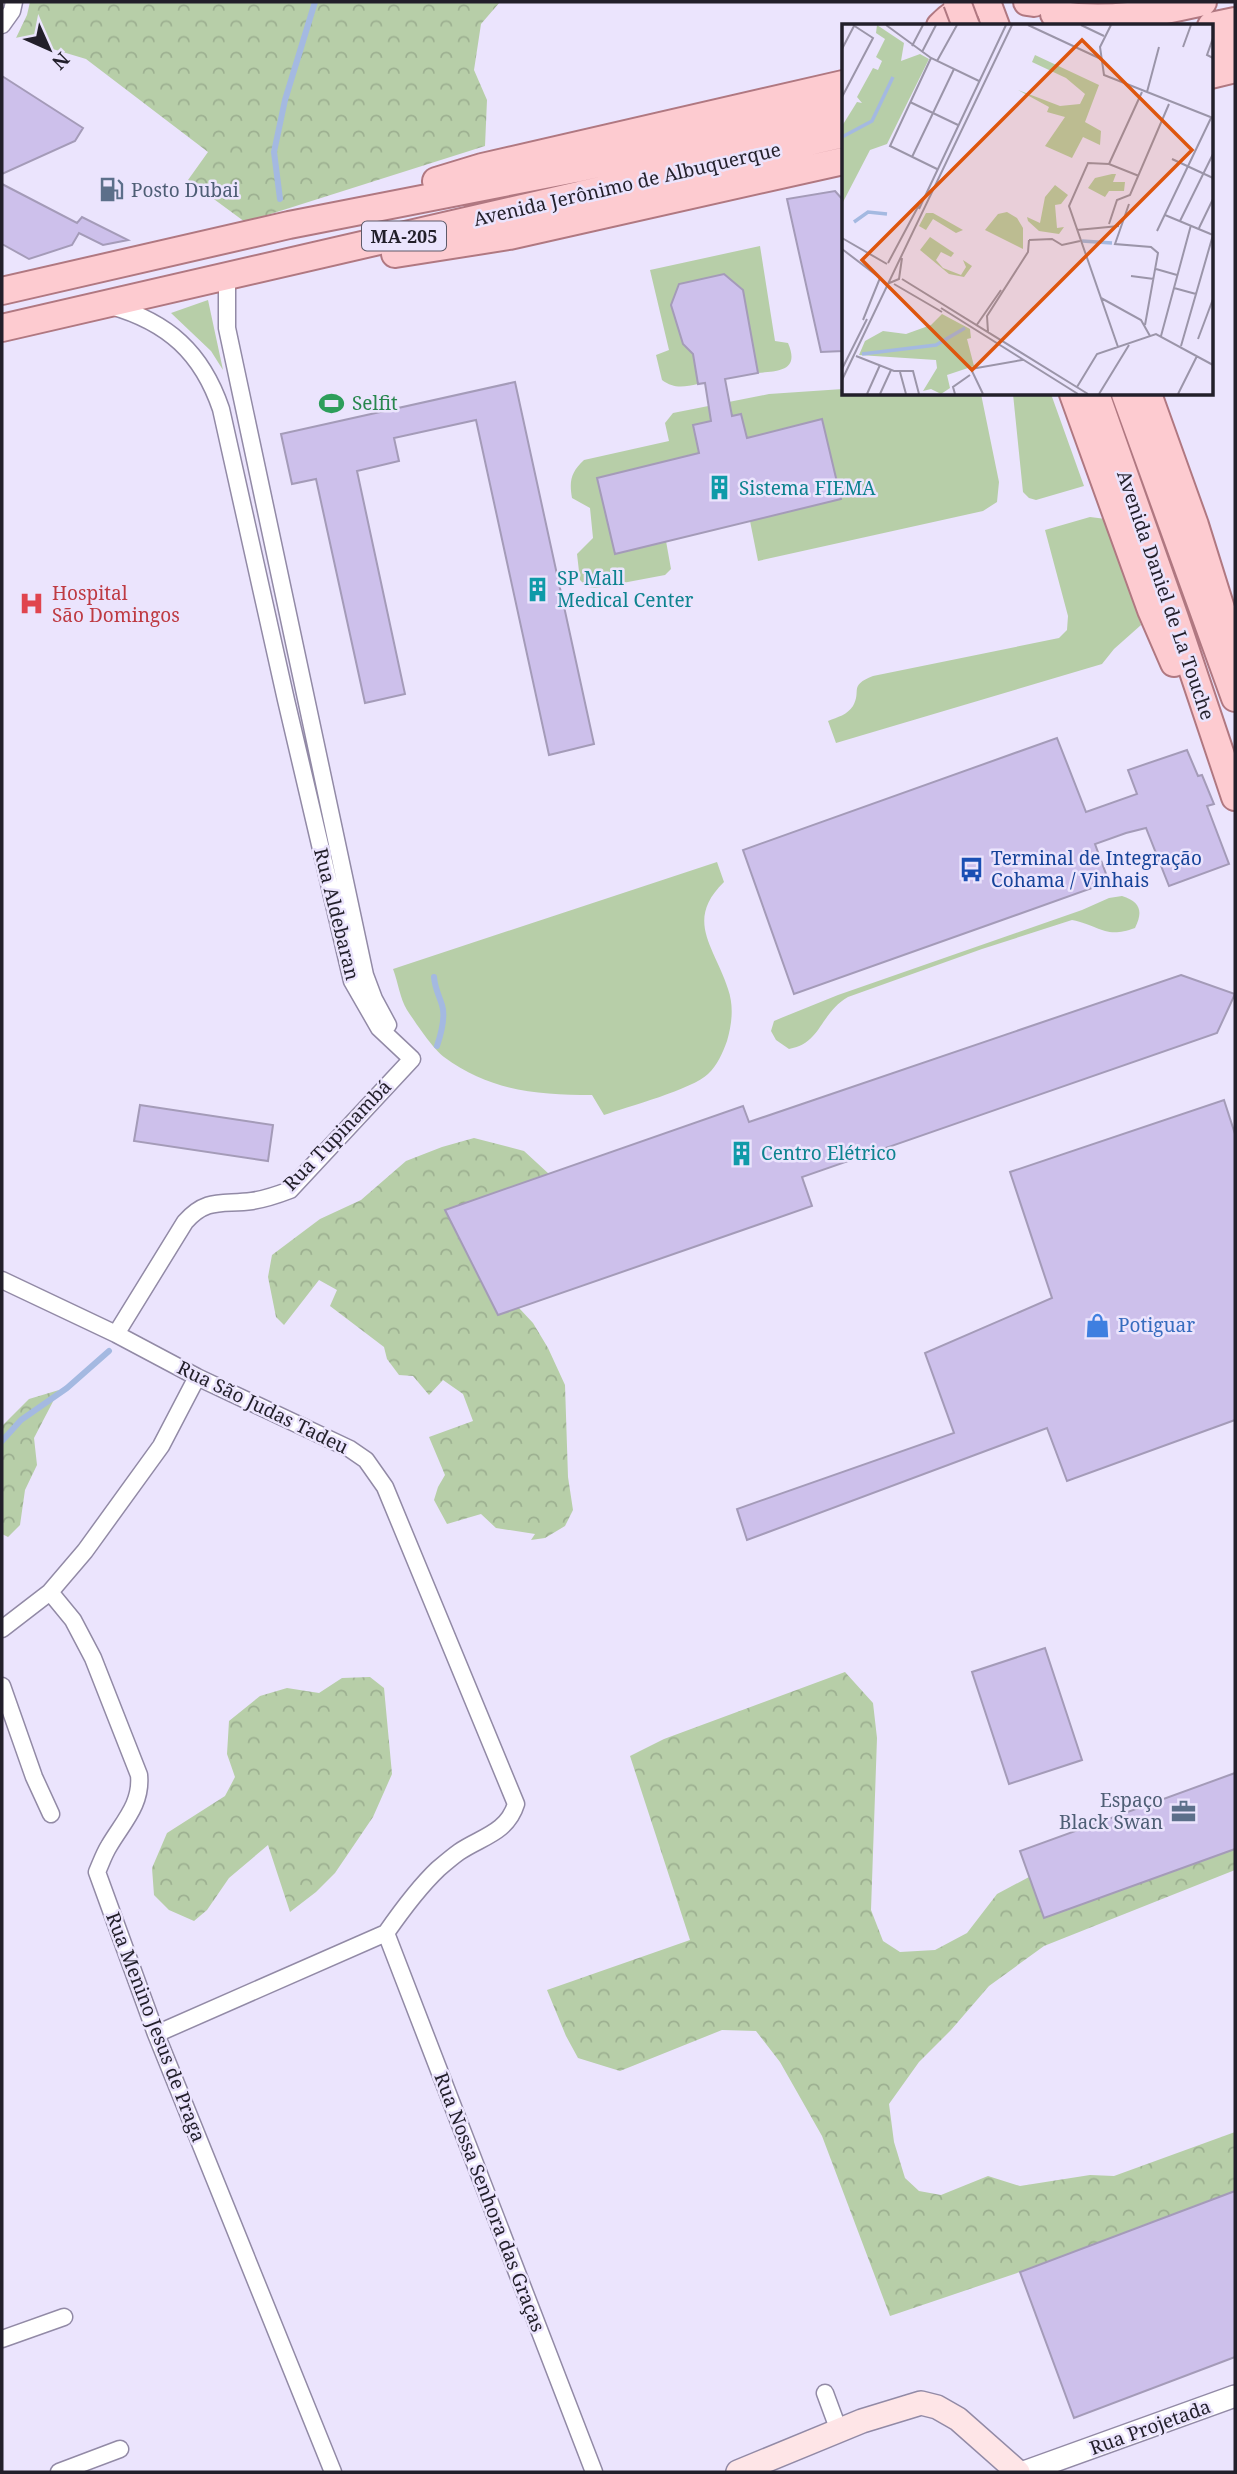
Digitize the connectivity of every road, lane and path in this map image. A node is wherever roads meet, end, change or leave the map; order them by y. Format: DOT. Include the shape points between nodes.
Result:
graph roads {
  1 [pos="14,2"];
  2 [pos="932,2"];
  3 [pos="957,2"];
  4 [pos="979,2"];
  5 [pos="987,2"];
  6 [pos="1203,2"];
  7 [pos="1043,9"];
  8 [pos="1235,21"];
  9 [pos="933,24"];
  10 [pos="942,24"];
  11 [pos="964,24"];
  12 [pos="995,24"];
  13 [pos="2,25"];
  14 [pos="1212,26"];
  15 [pos="1235,46"];
  16 [pos="1212,51"];
  17 [pos="1235,69"];
  18 [pos="1212,75"];
  19 [pos="842,84"];
  20 [pos="842,109"];
  21 [pos="842,134"];
  22 [pos="842,161"];
  23 [pos="289,225"];
  24 [pos="227,278"];
  25 [pos="2,291"];
  26 [pos="106,305"];
  27 [pos="2,328"];
  28 [pos="1074,396"];
  29 [pos="1097,396"];
  30 [pos="1126,396"];
  31 [pos="1149,396"];
  32 [pos="1235,655"];
  33 [pos="1235,698"];
  34 [pos="1233,790"];
  35 [pos="412,1059"];
  36 [pos="2,1280"];
  37 [pos="116,1334"];
  38 [pos="197,1377"];
  39 [pos="50,1592"];
  40 [pos="2,1629"];
  41 [pos="2,1686"];
  42 [pos="51,1814"];
  43 [pos="386,1933"];
  44 [pos="156,2034"];
  45 [pos="64,2317"];
  46 [pos="2,2339"];
  47 [pos="825,2393"];
  48 [pos="1235,2396"];
  49 [pos="839,2431"];
  50 [pos="120,2449"];
  51 [pos="1069,2465"];
  52 [pos="59,2472"];
  53 [pos="333,2472"];
  54 [pos="594,2472"];
  55 [pos="738,2472"];
  56 [pos="1018,2472"];
  57 [pos="1024,2472"];
  1 -- 13 [label="street"];
  2 -- 9 [label="main road"];
  3 -- 11 [label="main road, bridge"];
  4 -- 10 [label="main road"];
  5 -- 12 [label="main road"];
  6 -- 7 [label="main road" via="1142,16 1100,19"];
  8 -- 14 [label="main road"];
  15 -- 16 [label="main road"];
  17 -- 18 [label="main road"];
  19 -- 23 [label="main road" via="482,167"];
  20 -- 23 [label="main road, Avenida Jerônimo de Albuquerque / MA-205" via="575,169"];
  21 -- 24 [label="main road, Avenida Jerônimo de Albuquerque / MA-205"];
  22 -- 24 [label="main road" via="509,236"];
  23 -- 25 [label="main road, Avenida Jerônimo de Albuquerque / MA-205"];
  24 -- 26 [label="main road, Avenida Jerônimo de Albuquerque / MA-205"];
  24 -- 35 [label="street, Rua Aldebaran" via="227,328 365,975 381,1012"];
  26 -- 27 [label="main road, Avenida Jerônimo de Albuquerque / MA-205"];
  26 -- 35 [label="street, Rua Aldebaran" via="142,316 170,334 200,362 216,392 352,981 379,1028"];
  28 -- 34 [label="main road" via="1151,610"];
  29 -- 34 [label="main road, Avenida Daniel de La Touche"];
  30 -- 33 [label="main road, Avenida Daniel de La Touche"];
  31 -- 32 [label="main road"];
  35 -- 37 [label="street, Rua Tupinambá" via="290,1189 272,1197 208,1204 195,1210"];
  36 -- 37 [label="street, Rua São Judas Tadeu"];
  37 -- 38 [label="street, Rua São Judas Tadeu"];
  38 -- 39 [label="street" via="141,1474"];
  38 -- 43 [label="street, Rua São Judas Tadeu" via="350,1449 374,1469 516,1804 506,1825 459,1852 422,1885"];
  39 -- 40 [label="street"];
  39 -- 44 [label="street, Rua Menino Jesus de Praga" via="73,1620 93,1658 139,1775 137,1801 97,1872"];
  41 -- 42 [label="street"];
  43 -- 44 [label="street"];
  43 -- 54 [label="street, Rua Nossa Senhora das Graças"];
  44 -- 53 [label="street, Rua Menino Jesus de Praga"];
  45 -- 46 [label="street"];
  47 -- 49 [label="street"];
  48 -- 51 [label="street, Rua Projetada"];
  49 -- 55 [label="main road"];
  49 -- 56 [label="main road" via="921,2403 958,2419"];
  50 -- 52 [label="street"];
  51 -- 57 [label="street, Rua Projetada"];
}
